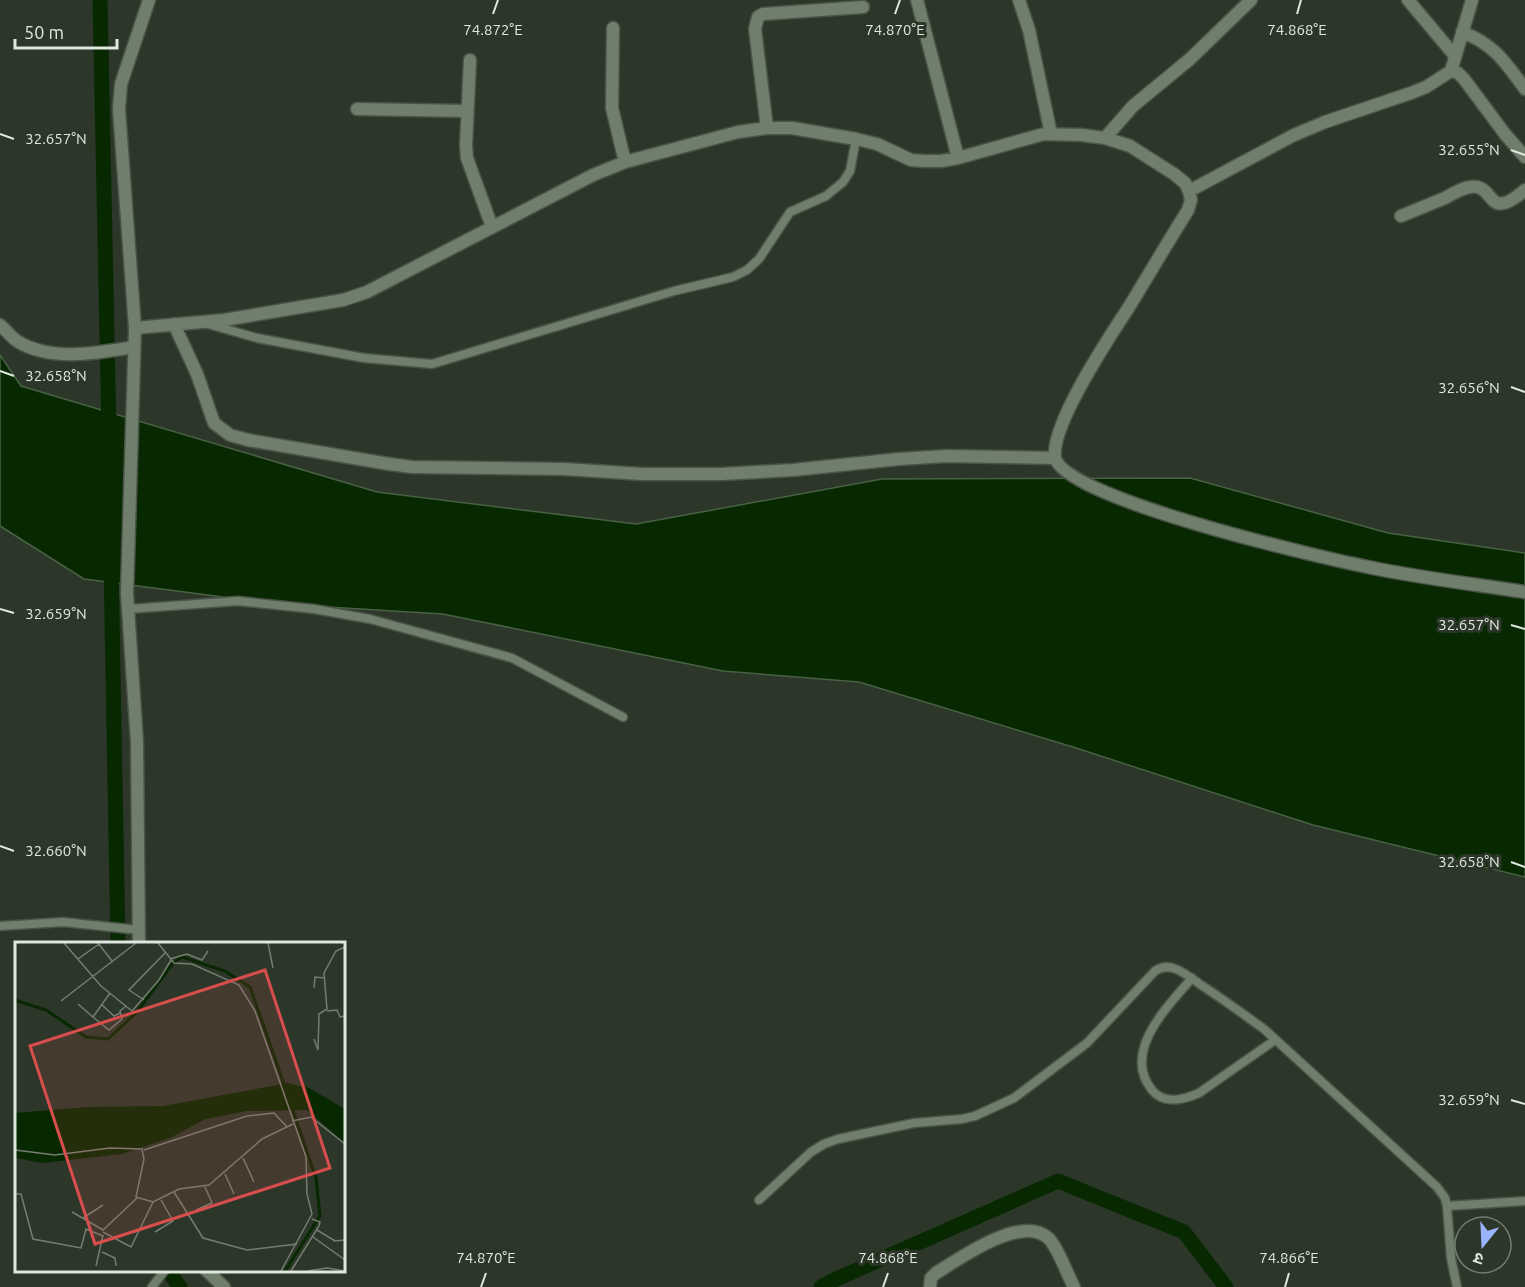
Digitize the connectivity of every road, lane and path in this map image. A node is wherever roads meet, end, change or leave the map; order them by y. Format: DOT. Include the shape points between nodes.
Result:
graph roads {
  1 [pos="149,0"];
  2 [pos="917,0"];
  3 [pos="1019,0"];
  4 [pos="1251,0"];
  5 [pos="1408,0"];
  6 [pos="1472,0"];
  7 [pos="863,7"];
  8 [pos="613,28"];
  9 [pos="1462,33"];
  10 [pos="1455,56"];
  11 [pos="470,60"];
  12 [pos="1451,71"];
  13 [pos="1525,89"];
  14 [pos="357,109"];
  15 [pos="467,111"];
  16 [pos="767,128"];
  17 [pos="1051,134"];
  18 [pos="1105,138"];
  19 [pos="855,139"];
  20 [pos="1525,157"];
  21 [pos="958,158"];
  22 [pos="625,162"];
  23 [pos="1525,190"];
  24 [pos="1189,191"];
  25 [pos="1401,216"];
  26 [pos="492,227"];
  27 [pos="201,322"];
  28 [pos="174,324"];
  29 [pos="0,325"];
  30 [pos="135,328"];
  31 [pos="134,349"];
  32 [pos="1055,458"];
  33 [pos="1525,592"];
  34 [pos="129,609"];
  35 [pos="623,717"];
  36 [pos="0,926"];
  37 [pos="139,930"];
  38 [pos="139,942"];
  39 [pos="1191,978"];
  40 [pos="1275,1040"];
  41 [pos="759,1200"];
  42 [pos="1525,1201"];
  43 [pos="1447,1206"];
  44 [pos="163,1272"];
  45 [pos="208,1272"];
  46 [pos="152,1287"];
  47 [pos="224,1287"];
  48 [pos="930,1287"];
  49 [pos="1074,1287"];
  50 [pos="1457,1287"];
  1 -- 30 [label="street" via="122,84 119,109"];
  2 -- 21 [label="street"];
  3 -- 17 [label="street"];
  4 -- 18 [label="street" via="1190,59 1133,106"];
  5 -- 10 [label="street"];
  6 -- 9 [label="street"];
  7 -- 16 [label="street" via="758,16 756,29"];
  8 -- 22 [label="street" via="612,108"];
  9 -- 10 [label="street"];
  9 -- 13 [label="street" via="1496,51"];
  10 -- 12 [label="street"];
  11 -- 15 [label="street"];
  12 -- 20 [label="street" via="1464,78"];
  12 -- 24 [label="street" via="1426,87 1294,135"];
  14 -- 15 [label="street"];
  15 -- 26 [label="street" via="467,158"];
  16 -- 19 [label="street" via="792,128"];
  16 -- 22 [label="street"];
  17 -- 18 [label="street"];
  17 -- 21 [label="street"];
  18 -- 24 [label="street" via="1150,158 1179,178"];
  19 -- 21 [label="street" via="877,144 911,160"];
  19 -- 27 [label="lane" via="850,171 843,182 826,196 790,212 759,259 747,270 432,364 364,358 257,338"];
  22 -- 26 [label="street"];
  23 -- 25 [label="street" via="1510,202 1500,204 1480,188 1467,187"];
  24 -- 32 [label="street" via="1188,210 1077,393"];
  26 -- 27 [label="street" via="344,300"];
  27 -- 28 [label="street"];
  28 -- 30 [label="street"];
  28 -- 32 [label="street" via="214,423 222,430 248,440 365,461 412,467 688,474 793,470 946,456"];
  29 -- 31 [label="street" via="20,343 40,350 80,355"];
  30 -- 31 [label="street"];
  31 -- 34 [label="street"];
  32 -- 33 [label="street" via="1065,471 1086,484 1158,513 1368,567"];
  34 -- 35 [label="lane" via="238,601 360,617 512,658"];
  34 -- 37 [label="street" via="137,742"];
  36 -- 37 [label="lane" via="57,922"];
  37 -- 38 [label="street"];
  39 -- 40 [label="lane"];
  39 -- 40 [label="lane" via="1163,1011 1141,1058 1142,1072 1154,1093 1172,1100 1199,1093"];
  39 -- 41 [label="lane" via="1175,968 1161,967 1087,1043 997,1107 962,1119 914,1123 824,1144"];
  40 -- 43 [label="lane" via="1437,1187"];
  42 -- 43 [label="lane"];
  43 -- 50 [label="lane"];
  44 -- 46 [label="lane"];
  45 -- 47 [label="street"];
  48 -- 49 [label="street" via="931,1278 978,1246 1029,1232 1052,1242"];
}
